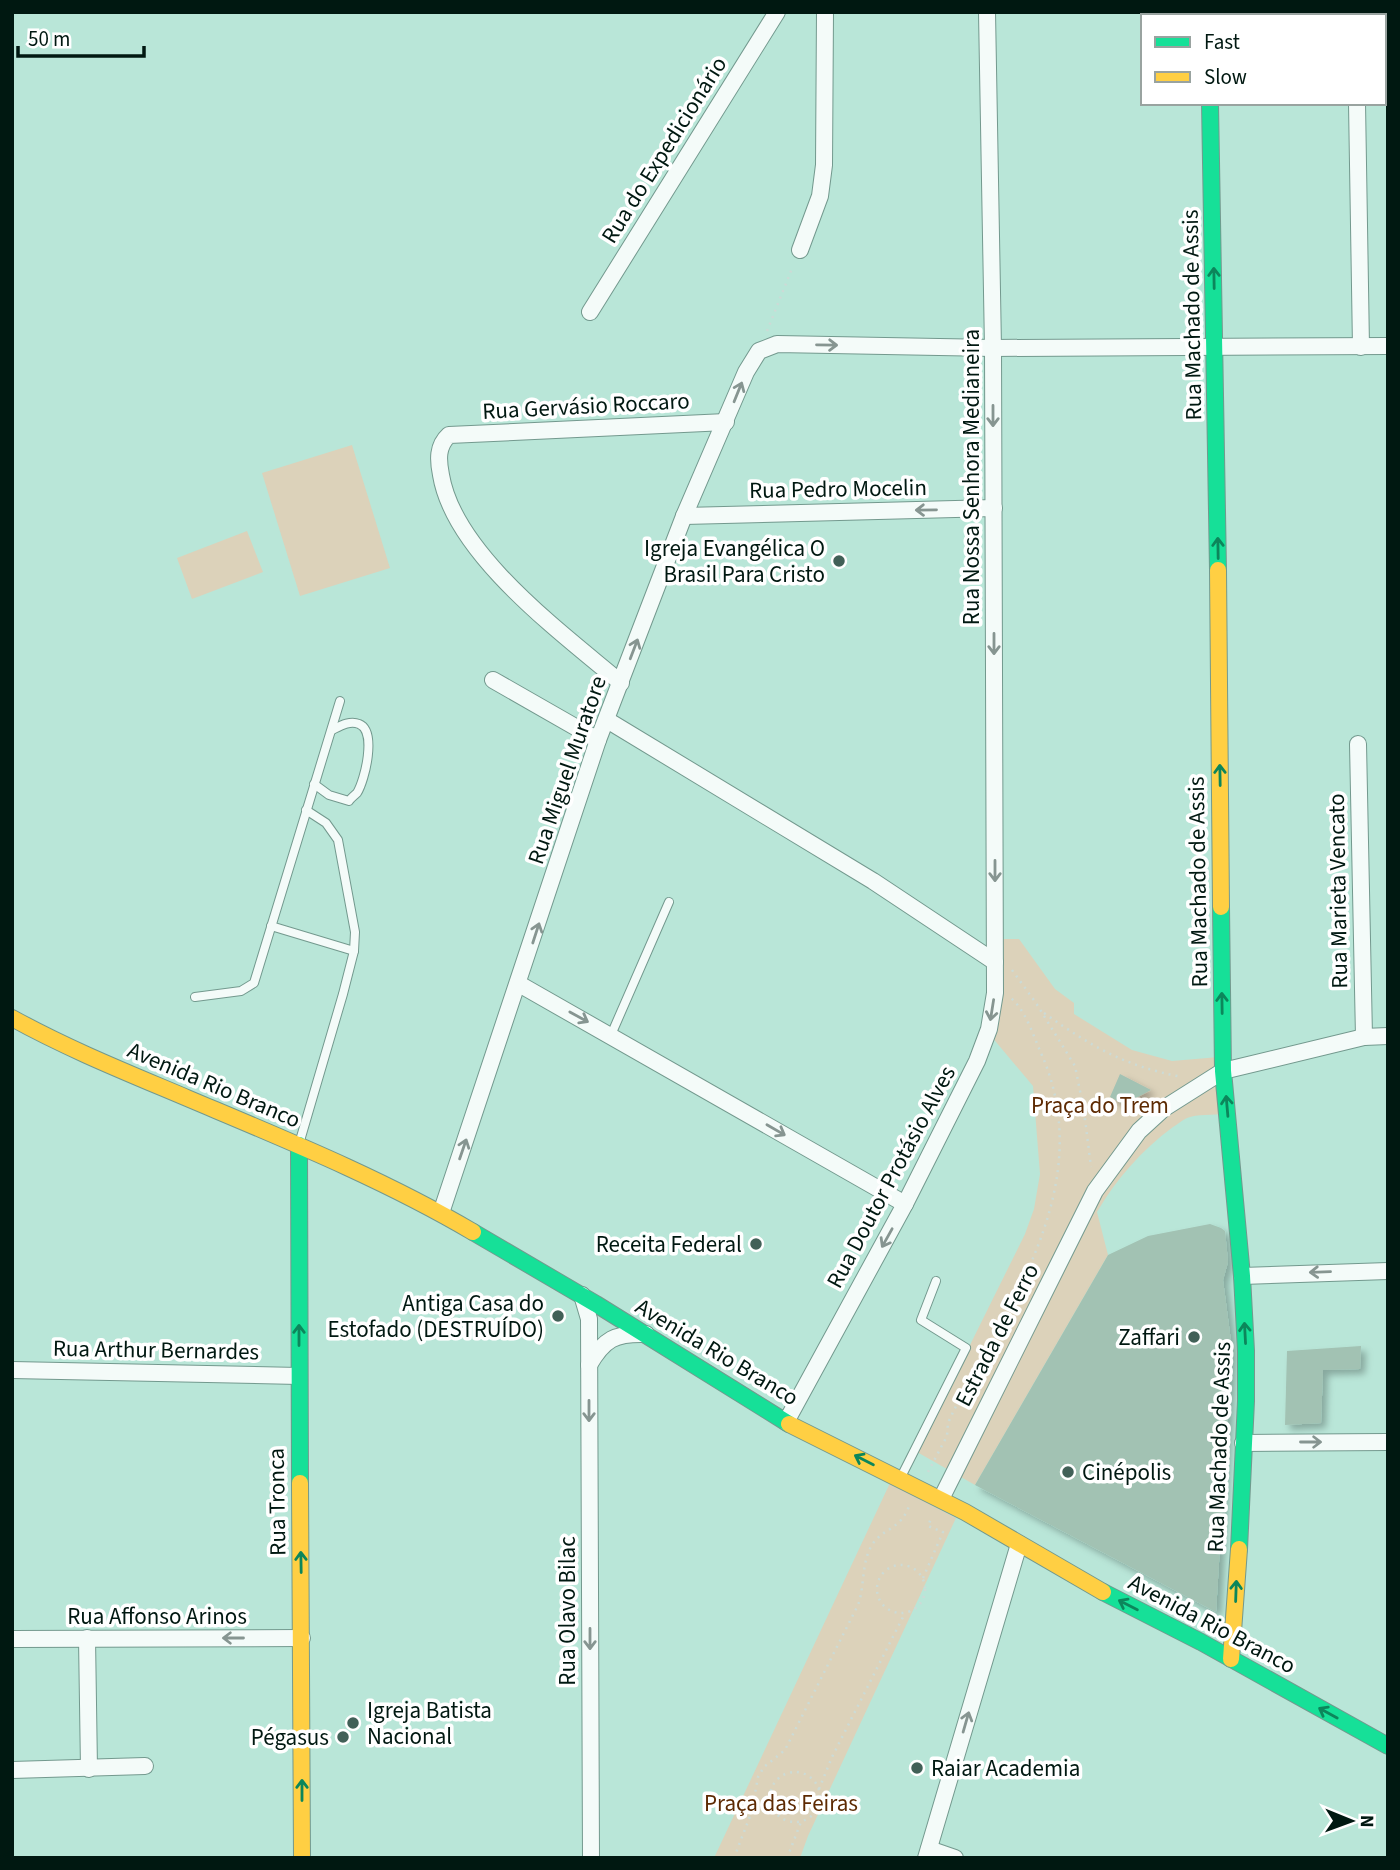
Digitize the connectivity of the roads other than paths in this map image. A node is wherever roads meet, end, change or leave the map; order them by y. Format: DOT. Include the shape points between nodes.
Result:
graph roads {
  1 [pos="777,12"];
  2 [pos="987,12"];
  3 [pos="821,15"];
  4 [pos="1210,105"];
  5 [pos="1357,105"];
  6 [pos="800,250"];
  7 [pos="590,312"];
  8 [pos="1388,346"];
  9 [pos="1216,347"];
  10 [pos="1361,347"];
  11 [pos="993,348"];
  12 [pos="726,422"];
  13 [pos="994,508"];
  14 [pos="684,516"];
  15 [pos="493,680"];
  16 [pos="621,683"];
  17 [pos="340,701"];
  18 [pos="607,720"];
  19 [pos="332,730"];
  20 [pos="598,740"];
  21 [pos="1359,744"];
  22 [pos="314,784"];
  23 [pos="306,810"];
  24 [pos="668,902"];
  25 [pos="271,926"];
  26 [pos="354,951"];
  27 [pos="995,952"];
  28 [pos="519,984"];
  29 [pos="195,997"];
  30 [pos="12,1018"];
  31 [pos="611,1035"];
  32 [pos="1388,1036"];
  33 [pos="1364,1037"];
  34 [pos="1223,1071"];
  35 [pos="299,1145"];
  36 [pos="905,1204"];
  37 [pos="441,1213"];
  38 [pos="1388,1271"];
  39 [pos="1242,1276"];
  40 [pos="936,1281"];
  41 [pos="582,1295"];
  42 [pos="646,1334"];
  43 [pos="589,1365"];
  44 [pos="12,1370"];
  45 [pos="299,1376"];
  46 [pos="786,1422"];
  47 [pos="1388,1442"];
  48 [pos="1243,1443"];
  49 [pos="900,1479"];
  50 [pos="941,1499"];
  51 [pos="1018,1544"];
  52 [pos="87,1638"];
  53 [pos="302,1638"];
  54 [pos="12,1639"];
  55 [pos="1231,1659"];
  56 [pos="1388,1746"];
  57 [pos="145,1766"];
  58 [pos="89,1769"];
  59 [pos="12,1770"];
  60 [pos="928,1854"];
  61 [pos="302,1858"];
  62 [pos="591,1858"];
  63 [pos="956,1858"];
  1 -- 7 [label="street, Rua do Expedicionário"];
  2 -- 11 [label="street, Rua Nossa Senhora Medianeira"];
  3 -- 6 [label="street" via="824,165 820,196"];
  9 -- 4 [label="street, Rua Machado de Assis, one-way"];
  5 -- 10 [label="street"];
  8 -- 10 [label="street"];
  9 -- 10 [label="street"];
  9 -- 11 [label="street"];
  34 -- 9 [label="street, Rua Machado de Assis, one-way"];
  12 -- 11 [label="street, Rua Miguel Muratore, one-way" via="746,372 760,351 777,344"];
  11 -- 13 [label="street, Rua Nossa Senhora Medianeira, one-way"];
  12 -- 14 [label="street, Rua Miguel Muratore"];
  12 -- 16 [label="street, Rua Gervásio Roccaro" via="449,435 440,448 444,495 485,558 539,614"];
  13 -- 14 [label="street, Rua Pedro Mocelin, one-way"];
  13 -- 27 [label="street, Rua Nossa Senhora Medianeira, one-way"];
  16 -- 14 [label="street, Rua Miguel Muratore, one-way"];
  15 -- 20 [label="street"];
  16 -- 18 [label="street, Rua Miguel Muratore"];
  17 -- 19 [label="lane"];
  18 -- 20 [label="street, Rua Miguel Muratore"];
  18 -- 27 [label="street"];
  19 -- 22 [label="lane"];
  19 -- 22 [label="lane" via="346,723 365,728 369,740 364,772 349,801"];
  28 -- 20 [label="street, Rua Miguel Muratore, one-way"];
  21 -- 33 [label="street, Rua Marieta Vencato"];
  22 -- 23 [label="lane"];
  23 -- 25 [label="lane"];
  23 -- 26 [label="lane" via="326,823 338,840 355,932"];
  24 -- 31 [label="lane"];
  25 -- 26 [label="lane"];
  25 -- 29 [label="lane" via="254,983 241,991"];
  26 -- 35 [label="lane"];
  27 -- 36 [label="street, Rua Doutor Protásio Alves, one-way" via="989,1029"];
  28 -- 31 [label="street, one-way"];
  37 -- 28 [label="street, Rua Miguel Muratore, one-way"];
  30 -- 35 [label="street, Avenida Rio Branco" via="91,1058"];
  31 -- 36 [label="street, one-way"];
  32 -- 33 [label="street, Estrada de Ferro"];
  33 -- 34 [label="street, Estrada de Ferro"];
  39 -- 34 [label="street, Rua Machado de Assis, one-way"];
  34 -- 50 [label="street, Estrada de Ferro" via="1163,1109 1139,1131 1095,1191"];
  35 -- 37 [label="street, Avenida Rio Branco"];
  45 -- 35 [label="street, Rua Tronca, one-way"];
  36 -- 46 [label="street, Rua Doutor Protásio Alves, one-way"];
  37 -- 41 [label="street, Avenida Rio Branco"];
  38 -- 39 [label="street, one-way"];
  48 -- 39 [label="street, Rua Machado de Assis, one-way" via="1246,1352"];
  40 -- 49 [label="lane" via="922,1322 966,1348"];
  41 -- 42 [label="street, Avenida Rio Branco"];
  41 -- 43 [label="street, Rua Olavo Bilac" via="589,1320"];
  42 -- 43 [label="street" via="630,1333 609,1340"];
  42 -- 46 [label="street, Avenida Rio Branco"];
  43 -- 62 [label="street, Rua Olavo Bilac, one-way"];
  44 -- 45 [label="street, Rua Arthur Bernardes"];
  53 -- 45 [label="street, Rua Tronca, one-way"];
  49 -- 46 [label="street, Avenida Rio Branco, one-way"];
  48 -- 47 [label="street, one-way"];
  55 -- 48 [label="street, Rua Machado de Assis, one-way"];
  49 -- 50 [label="street, Avenida Rio Branco"];
  50 -- 51 [label="street, Avenida Rio Branco"];
  55 -- 51 [label="street, Avenida Rio Branco, one-way"];
  60 -- 51 [label="street, one-way"];
  53 -- 52 [label="street, Rua Affonso Arinos, one-way"];
  52 -- 54 [label="street, Rua Affonso Arinos"];
  52 -- 58 [label="street"];
  61 -- 53 [label="street, Rua Tronca, one-way"];
  56 -- 55 [label="street, Avenida Rio Branco, one-way"];
  57 -- 58 [label="street"];
  58 -- 59 [label="street"];
  60 -- 63 [label="street"];
}
